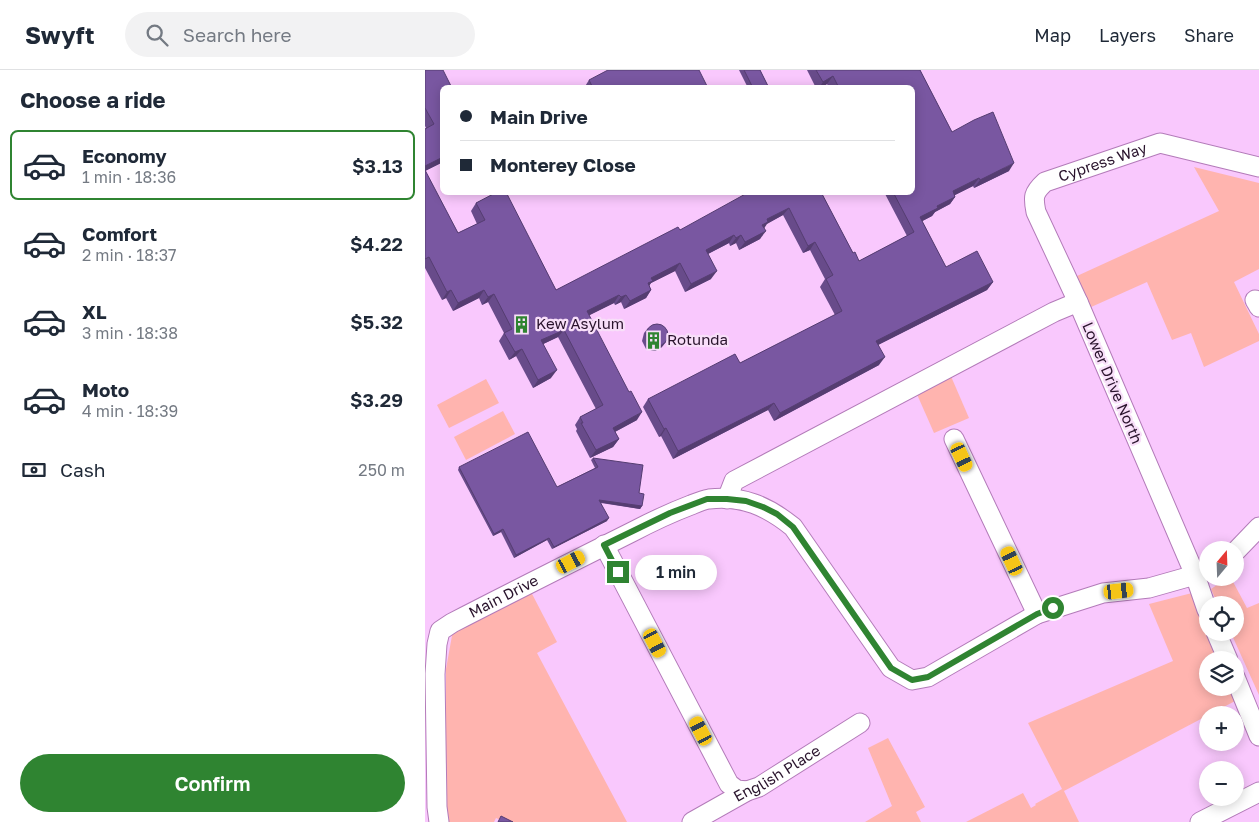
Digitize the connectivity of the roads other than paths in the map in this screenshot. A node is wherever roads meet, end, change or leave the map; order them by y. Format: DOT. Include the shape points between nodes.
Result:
graph roads {
  1 [pos="1259,167"];
  2 [pos="1036,190"];
  3 [pos="1078,302"];
  4 [pos="954,439"];
  5 [pos="727,499"];
  6 [pos="1259,527"];
  7 [pos="1244,543"];
  8 [pos="604,545"];
  9 [pos="1199,568"];
  10 [pos="1199,573"];
  11 [pos="1037,614"];
  12 [pos="1243,696"];
  13 [pos="860,723"];
  14 [pos="1259,736"];
  15 [pos="747,791"];
  16 [pos="1259,792"];
  17 [pos="439,822"];
  18 [pos="692,822"];
  19 [pos="1200,822"];
  1 -- 2 [label="street, Cypress Way" via="1160,143 1045,182"];
  2 -- 3 [label="street, Lower Drive North" via="1033,200 1036,212"];
  3 -- 5 [label="street" via="734,481"];
  3 -- 9 [label="street, Lower Drive North"];
  4 -- 11 [label="street"];
  5 -- 8 [label="street, Main Drive" via="707,499"];
  5 -- 11 [label="street, Main Drive" via="763,507 793,527 891,668 912,680 928,677"];
  6 -- 7 [label="street"];
  8 -- 15 [label="street" via="729,784 737,790"];
  8 -- 17 [label="street, Main Drive" via="440,631 435,674"];
  10 -- 11 [label="street, Main Drive" via="1149,588 1103,593"];
  12 -- 14 [label="street"];
  13 -- 15 [label="street, English Place" via="759,787"];
  15 -- 18 [label="street, English Place"];
  16 -- 19 [label="street"];
}
